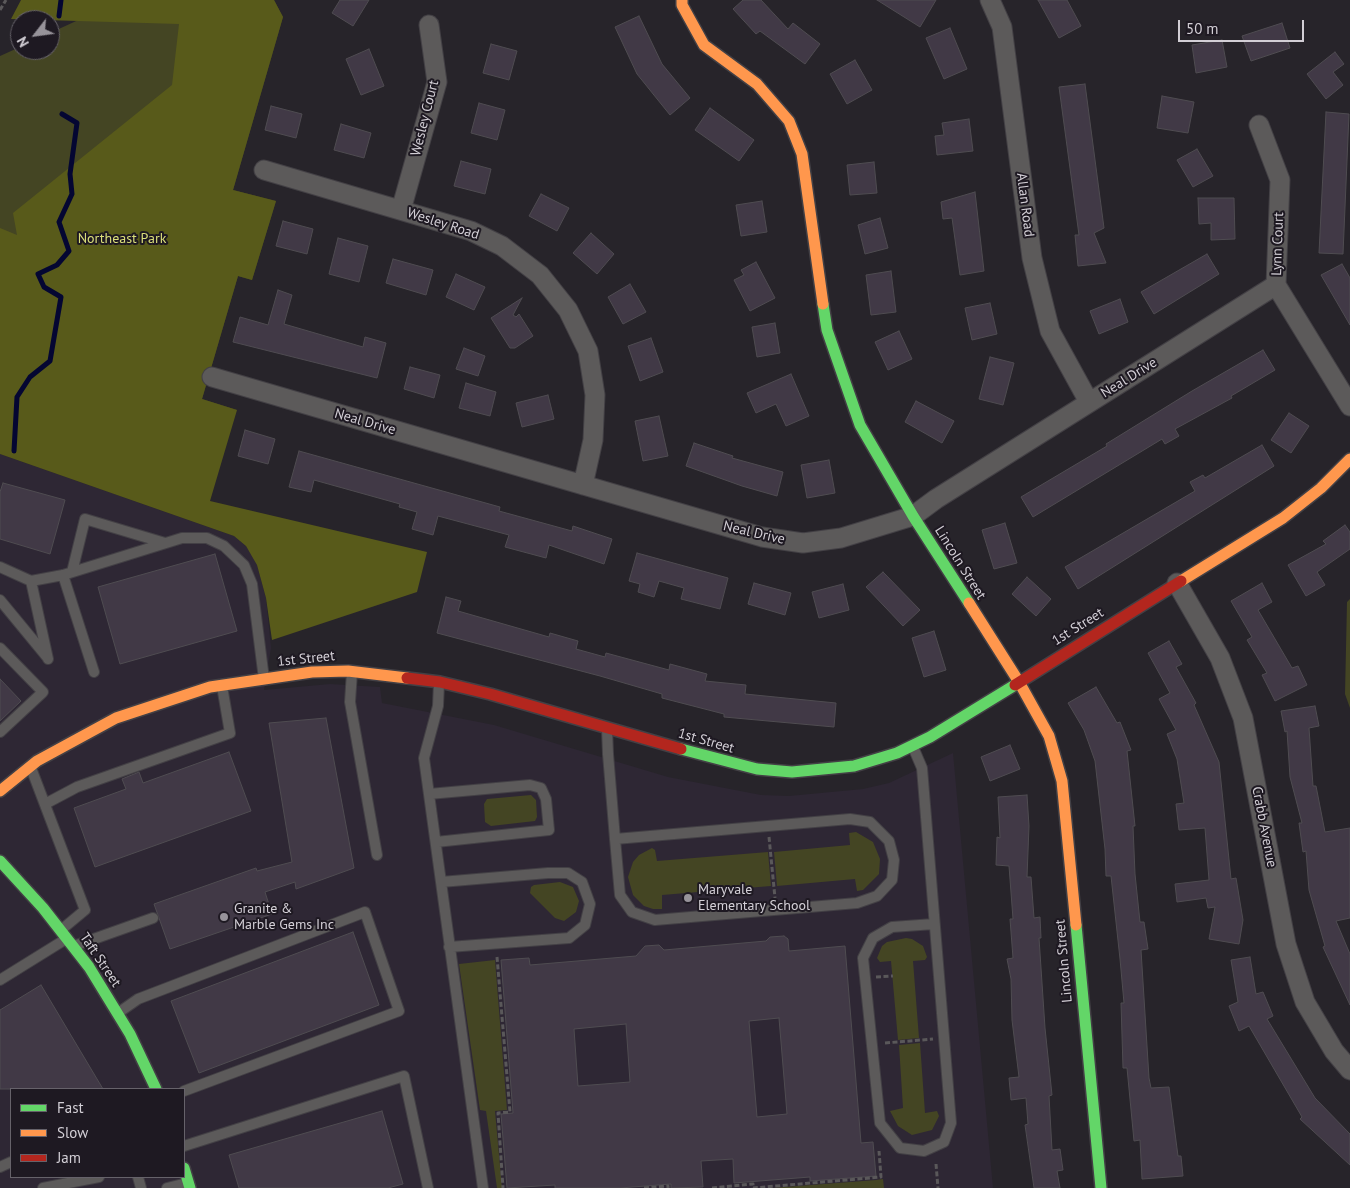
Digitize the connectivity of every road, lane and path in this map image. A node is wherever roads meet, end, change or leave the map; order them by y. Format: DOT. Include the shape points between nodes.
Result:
graph roads {
  1 [pos="6,0"];
  2 [pos="682,0"];
  3 [pos="990,0"];
  4 [pos="0,10"];
  5 [pos="428,24"];
  6 [pos="1259,126"];
  7 [pos="264,170"];
  8 [pos="401,210"];
  9 [pos="1276,285"];
  10 [pos="212,377"];
  11 [pos="1089,402"];
  12 [pos="1350,406"];
  13 [pos="1350,459"];
  14 [pos="583,485"];
  15 [pos="913,516"];
  16 [pos="165,543"];
  17 [pos="0,567"];
  18 [pos="67,574"];
  19 [pos="31,581"];
  20 [pos="1177,583"];
  21 [pos="0,600"];
  22 [pos="0,648"];
  23 [pos="352,671"];
  24 [pos="94,672"];
  25 [pos="264,679"];
  26 [pos="440,682"];
  27 [pos="1018,682"];
  28 [pos="222,685"];
  29 [pos="607,728"];
  30 [pos="0,732"];
  31 [pos="913,747"];
  32 [pos="30,767"];
  33 [pos="0,792"];
  34 [pos="429,794"];
  35 [pos="45,804"];
  36 [pos="615,839"];
  37 [pos="436,842"];
  38 [pos="770,852"];
  39 [pos="377,855"];
  40 [pos="0,860"];
  41 [pos="441,882"];
  42 [pos="774,886"];
  43 [pos="154,918"];
  44 [pos="934,924"];
  45 [pos="67,939"];
  46 [pos="449,947"];
  47 [pos="497,957"];
  48 [pos="0,980"];
  49 [pos="117,1014"];
  50 [pos="920,1040"];
  51 [pos="898,1042"];
  52 [pos="1350,1070"];
  53 [pos="156,1088"];
  54 [pos="185,1091"];
  55 [pos="185,1146"];
  56 [pos="879,1151"];
  57 [pos="936,1164"];
  58 [pos="185,1171"];
  59 [pos="94,1178"];
  60 [pos="189,1185"];
  61 [pos="659,1187"];
  62 [pos="43,1188"];
  63 [pos="167,1188"];
  64 [pos="428,1188"];
  65 [pos="483,1188"];
  66 [pos="504,1188"];
  67 [pos="644,1188"];
  68 [pos="668,1188"];
  69 [pos="712,1188"];
  70 [pos="938,1188"];
  71 [pos="1101,1188"];
  1 -- 4 [label="path"];
  2 -- 15 [label="street, Lincoln Street" via="704,45 757,84 790,121 802,154 826,330 860,425"];
  3 -- 11 [label="street, Allan Road" via="1002,27 1032,258 1050,331"];
  5 -- 8 [label="street, Wesley Court" via="437,82"];
  6 -- 9 [label="street, Lynn Court" via="1280,180"];
  7 -- 8 [label="street, Wesley Road"];
  8 -- 14 [label="street, Wesley Road" via="471,231 502,246 540,275 568,310 588,351 595,395 593,440"];
  9 -- 11 [label="street, Neal Drive"];
  9 -- 12 [label="street, Lynn Court"];
  10 -- 14 [label="street, Neal Drive"];
  11 -- 15 [label="street, Neal Drive"];
  13 -- 20 [label="street, 1st Street" via="1284,518"];
  14 -- 15 [label="street, Neal Drive" via="762,538 803,542 841,538"];
  15 -- 27 [label="street, Lincoln Street"];
  16 -- 18 [label="lane"];
  16 -- 18 [label="lane" via="85,519"];
  16 -- 25 [label="lane" via="182,538 207,538 224,546 244,565 252,584"];
  17 -- 19 [label="lane"];
  18 -- 19 [label="lane"];
  18 -- 24 [label="lane"];
  19 -- 21 [label="lane" via="48,659"];
  20 -- 27 [label="street, 1st Street"];
  20 -- 52 [label="street, Crabb Avenue" via="1220,658 1243,718 1286,944 1305,1002 1334,1051"];
  22 -- 30 [label="lane" via="43,692"];
  23 -- 25 [label="street, 1st Street" via="312,672"];
  23 -- 26 [label="street, 1st Street"];
  23 -- 39 [label="lane" via="350,702"];
  25 -- 28 [label="street, 1st Street"];
  26 -- 29 [label="street, 1st Street"];
  26 -- 34 [label="lane" via="438,706 424,758"];
  27 -- 31 [label="street, 1st Street"];
  27 -- 71 [label="street, Lincoln Street" via="1048,736 1062,781"];
  28 -- 32 [label="street, 1st Street" via="116,718"];
  28 -- 35 [label="lane" via="230,733 77,787"];
  29 -- 31 [label="street, 1st Street" via="756,770 800,771 854,766"];
  29 -- 36 [label="lane"];
  31 -- 44 [label="lane" via="922,768"];
  32 -- 33 [label="street, 1st Street"];
  32 -- 35 [label="lane"];
  34 -- 37 [label="lane"];
  34 -- 37 [label="lane" via="530,785 541,788 546,799 550,830"];
  35 -- 45 [label="lane" via="86,910"];
  36 -- 36 [label="lane" via="620,895 632,912 655,920 857,903 877,896 892,880 894,860 889,841 870,822 850,819"];
  37 -- 41 [label="lane"];
  38 -- 42 [label="path"];
  40 -- 45 [label="street, Taft Street"];
  41 -- 46 [label="lane"];
  41 -- 46 [label="lane" via="568,873 582,882 590,904 585,925 568,938"];
  43 -- 45 [label="lane"];
  44 -- 44 [label="lane" via="951,1123 944,1142 924,1151 900,1148 880,1123 863,958 873,938 892,927"];
  45 -- 48 [label="lane"];
  45 -- 49 [label="street, Taft Street" via="89,967"];
  46 -- 65 [label="lane"];
  47 -- 66 [label="path" via="510,1112 498,1113"];
  49 -- 53 [label="street, Taft Street"];
  49 -- 54 [label="lane" via="138,999 365,912 399,1011"];
  50 -- 51 [label="path"];
  55 -- 64 [label="lane" via="404,1076"];
  56 -- 69 [label="path" via="881,1177 753,1188 753,1184"];
  57 -- 70 [label="path"];
  58 -- 60 [label="street"];
  59 -- 62 [label="lane"];
  60 -- 63 [label="lane"];
  61 -- 67 [label="path"];
  61 -- 68 [label="path"];
}
